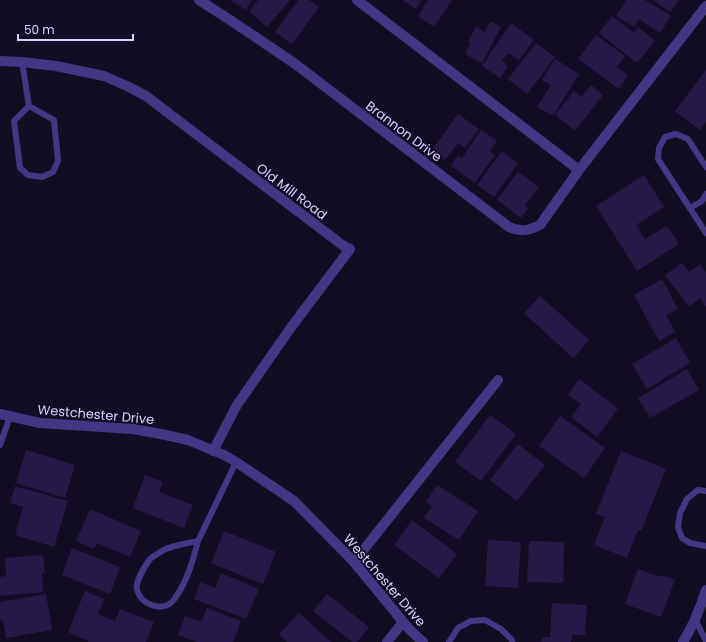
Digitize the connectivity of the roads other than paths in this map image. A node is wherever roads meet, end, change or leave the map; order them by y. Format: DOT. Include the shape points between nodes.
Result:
graph roads {
  1 [pos="198,0"];
  2 [pos="357,0"];
  3 [pos="706,6"];
  4 [pos="0,61"];
  5 [pos="22,62"];
  6 [pos="29,106"];
  7 [pos="706,167"];
  8 [pos="579,170"];
  9 [pos="706,194"];
  10 [pos="690,208"];
  11 [pos="706,233"];
  12 [pos="498,380"];
  13 [pos="5,415"];
  14 [pos="0,446"];
  15 [pos="213,450"];
  16 [pos="236,462"];
  17 [pos="706,490"];
  18 [pos="198,541"];
  19 [pos="706,546"];
  20 [pos="354,562"];
  21 [pos="706,590"];
  22 [pos="695,619"];
  23 [pos="403,622"];
  24 [pos="706,641"];
  25 [pos="387,642"];
  26 [pos="423,642"];
  27 [pos="449,642"];
  28 [pos="512,642"];
  29 [pos="682,642"];
  1 -- 8 [label="street, Brannon Drive" via="294,63 509,227 530,230 540,225"];
  2 -- 8 [label="street"];
  3 -- 8 [label="street, Brannon Drive"];
  4 -- 5 [label="street, Old Mill Road"];
  5 -- 6 [label="lane"];
  5 -- 15 [label="street, Old Mill Road" via="104,76 146,96 350,249 237,405"];
  6 -- 6 [label="lane" via="14,121 20,168 28,175 42,177 53,172 58,161 54,120"];
  7 -- 10 [label="lane" via="688,139 676,134 665,137 659,148 658,159"];
  9 -- 10 [label="lane" via="702,201"];
  10 -- 11 [label="lane"];
  12 -- 20 [label="street"];
  13 -- 14 [label="lane"];
  13 -- 15 [label="street, Westchester Drive" via="40,423 154,432 188,440"];
  15 -- 16 [label="street, Westchester Drive"];
  16 -- 18 [label="lane"];
  16 -- 20 [label="street, Westchester Drive" via="294,501"];
  17 -- 19 [label="lane" via="698,490 687,499 680,513 678,527 682,538 690,543"];
  18 -- 18 [label="lane" via="185,581 172,602 165,606 156,606 141,598 137,589 138,579 150,559 163,550"];
  20 -- 23 [label="street, Westchester Drive"];
  21 -- 22 [label="street"];
  22 -- 24 [label="lane"];
  22 -- 29 [label="street"];
  23 -- 25 [label="street"];
  23 -- 26 [label="street, Westchester Drive"];
  27 -- 28 [label="lane" via="458,628 471,621 485,620 501,629"];
}
